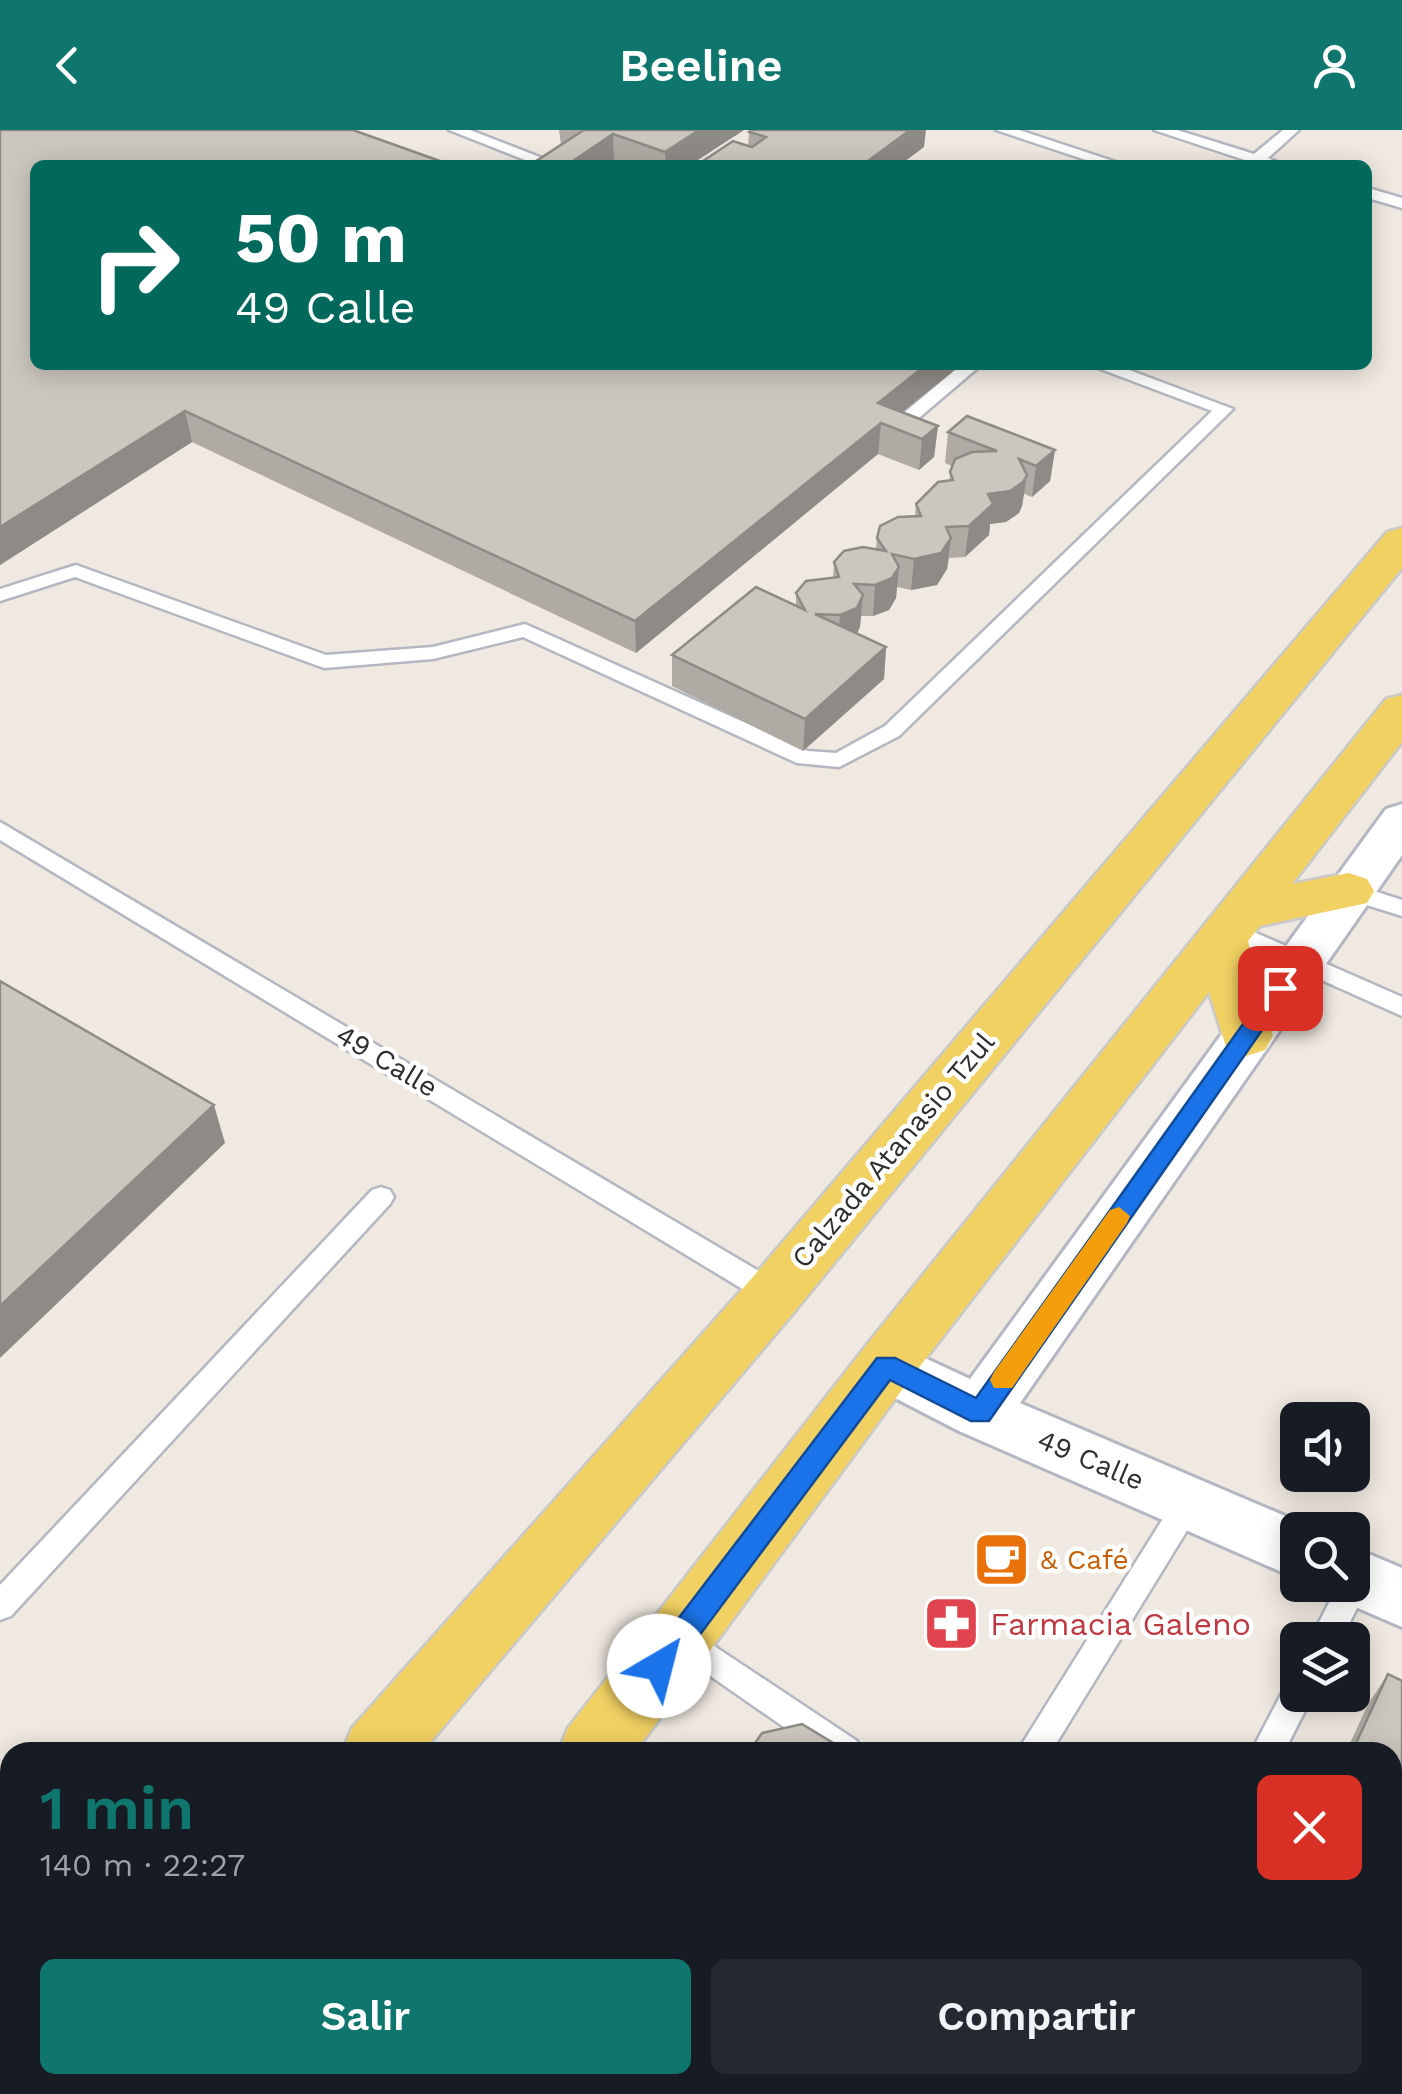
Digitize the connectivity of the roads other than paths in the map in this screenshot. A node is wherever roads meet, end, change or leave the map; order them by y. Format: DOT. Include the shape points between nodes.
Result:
graph roads {
  1 [pos="456,130"];
  2 [pos="1003,130"];
  3 [pos="1161,130"];
  4 [pos="1292,130"];
  5 [pos="1257,159"];
  6 [pos="538,160"];
  7 [pos="1101,160"];
  8 [pos="1260,160"];
  9 [pos="1372,193"];
  10 [pos="1402,203"];
  11 [pos="966,370"];
  12 [pos="1112,370"];
  13 [pos="866,454"];
  14 [pos="1402,542"];
  15 [pos="0,595"];
  16 [pos="1402,710"];
  17 [pos="1402,820"];
  18 [pos="0,830"];
  19 [pos="1350,891"];
  20 [pos="1402,908"];
  21 [pos="1231,927"];
  22 [pos="1298,964"];
  23 [pos="1402,1007"];
  24 [pos="1246,1036"];
  25 [pos="381,1197"];
  26 [pos="774,1294"];
  27 [pos="886,1366"];
  28 [pos="980,1413"];
  29 [pos="1189,1502"];
  30 [pos="1280,1543"];
  31 [pos="1356,1602"];
  32 [pos="0,1606"];
  33 [pos="1339,1622"];
  34 [pos="681,1638"];
  35 [pos="1289,1712"];
  36 [pos="385,1742"];
  37 [pos="602,1742"];
  38 [pos="832,1742"];
  39 [pos="1039,1742"];
  40 [pos="1273,1742"];
  1 -- 6 [label="lane"];
  2 -- 7 [label="lane"];
  3 -- 5 [label="lane"];
  4 -- 5 [label="lane"];
  5 -- 8 [label="lane"];
  9 -- 10 [label="lane"];
  11 -- 13 [label="lane"];
  12 -- 15 [label="lane" via="1224,409 892,732 839,760 805,758 616,662 525,630 433,654 324,662 76,571"];
  14 -- 26 [label="main road, Calzada Atanasio Tzul"];
  16 -- 21 [label="main road"];
  17 -- 19 [label="street"];
  18 -- 26 [label="lane, 49 Calle"];
  19 -- 20 [label="lane"];
  19 -- 21 [label="main road"];
  19 -- 22 [label="street"];
  21 -- 22 [label="lane"];
  21 -- 24 [label="main road"];
  21 -- 27 [label="main road"];
  22 -- 23 [label="lane"];
  22 -- 24 [label="street"];
  24 -- 28 [label="street"];
  25 -- 32 [label="lane"];
  26 -- 36 [label="main road, Calzada Atanasio Tzul"];
  27 -- 28 [label="street, 49 Calle"];
  27 -- 34 [label="main road"];
  28 -- 29 [label="street, 49 Calle"];
  29 -- 30 [label="street, 49 Calle"];
  29 -- 39 [label="lane"];
  31 -- 33 [label="lane"];
  34 -- 37 [label="main road"];
  34 -- 38 [label="lane"];
  35 -- 40 [label="lane"];
}
